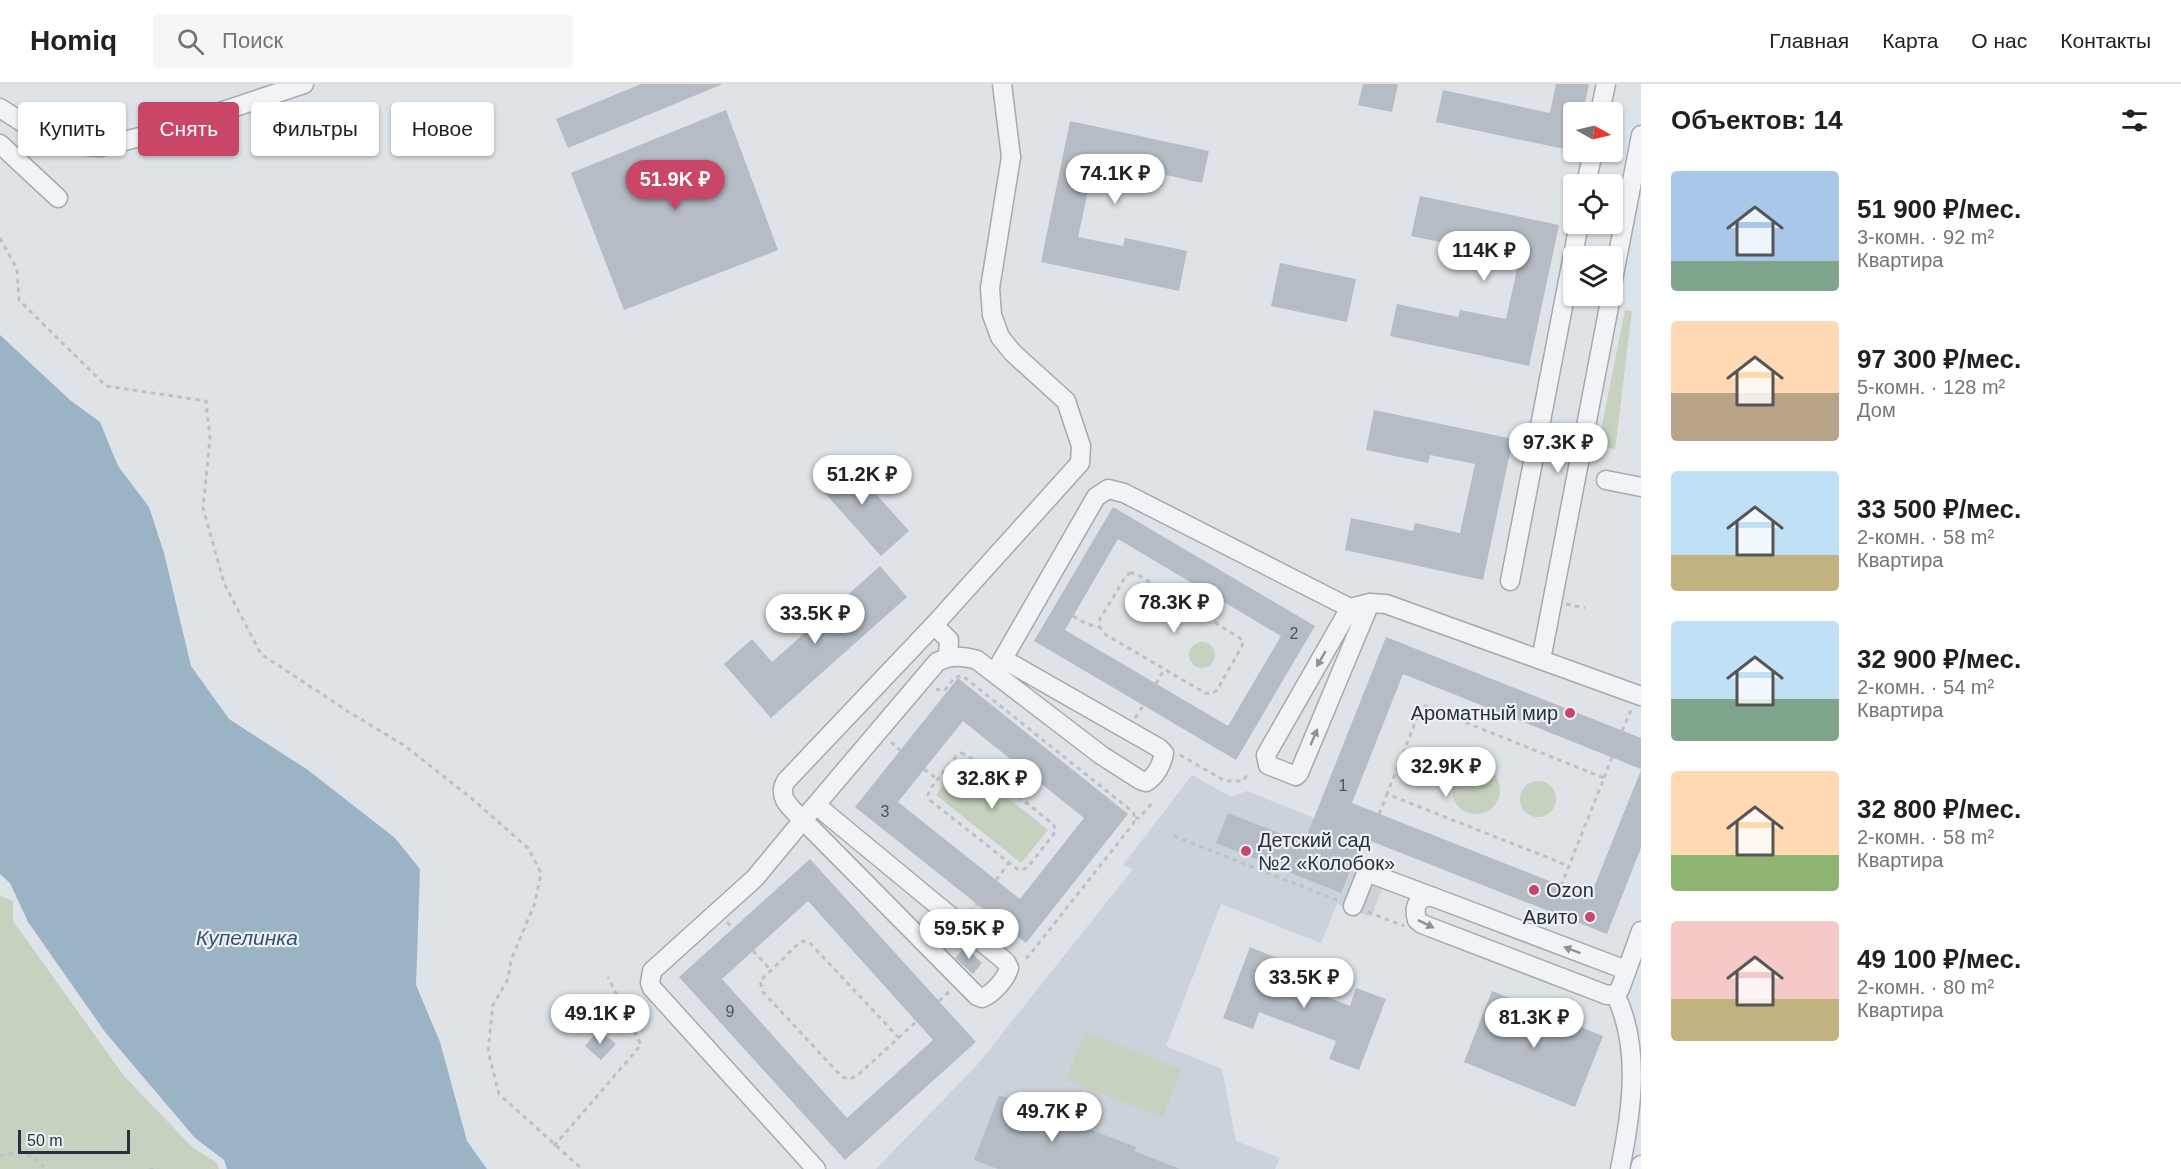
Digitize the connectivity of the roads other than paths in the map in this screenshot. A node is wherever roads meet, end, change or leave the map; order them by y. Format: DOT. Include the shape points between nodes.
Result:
graph roads {
  1 [pos="304,84"];
  2 [pos="1002,84"];
  3 [pos="1606,84"];
  4 [pos="1602,102"];
  5 [pos="0,108"];
  6 [pos="1641,135"];
  7 [pos="0,144"];
  8 [pos="58,198"];
  9 [pos="1634,215"];
  10 [pos="1577,234"];
  11 [pos="1623,250"];
  12 [pos="1609,306"];
  13 [pos="1606,480"];
  14 [pos="1641,487"];
  15 [pos="1510,581"];
  16 [pos="1370,603"];
  17 [pos="1350,608"];
  18 [pos="934,625"];
  19 [pos="948,657"];
  20 [pos="1541,660"];
  21 [pos="998,666"];
  22 [pos="1639,695"];
  23 [pos="816,805"];
  24 [pos="803,820"];
  25 [pos="1433,897"];
  26 [pos="1353,906"];
  27 [pos="1641,931"];
  28 [pos="1626,970"];
  29 [pos="1615,994"];
  30 [pos="816,1169"];
  31 [pos="1620,1169"];
  1 -- 5 [label="street" via="163,131 101,147 74,145 42,135"];
  2 -- 18 [label="street" via="1011,157 990,288 992,315 1000,337 1013,353 1066,401 1082,455 1076,469"];
  3 -- 4 [label="street"];
  6 -- 9 [label="street"];
  7 -- 8 [label="street"];
  9 -- 11 [label="street"];
  10 -- 15 [label="street"];
  12 -- 20 [label="street"];
  13 -- 14 [label="street"];
  16 -- 17 [label="street"];
  17 -- 16 [label="street, one-way" via="1266,755 1268,765 1290,776 1299,773"];
  16 -- 20 [label="street" via="1386,604"];
  17 -- 21 [label="street" via="1124,493 1108,489 1096,497"];
  18 -- 19 [label="street" via="949,640"];
  18 -- 24 [label="street" via="786,781 782,787 785,802"];
  19 -- 21 [label="street" via="964,656"];
  19 -- 23 [label="street" via="937,662"];
  20 -- 22 [label="street"];
  21 -- 21 [label="street" via="1101,755 1140,780 1151,779 1164,753"];
  23 -- 24 [label="street"];
  23 -- 24 [label="street" via="1006,962 1010,968 1007,975 987,996 976,996"];
  24 -- 30 [label="street" via="755,878 652,971 650,983"];
  25 -- 26 [label="street" via="1369,873"];
  28 -- 25 [label="street, one-way"];
  25 -- 29 [label="street, one-way" via="1426,896 1416,905 1415,914 1422,924 1607,995"];
  27 -- 28 [label="street"];
  28 -- 29 [label="street"];
  29 -- 31 [label="street" via="1630,1023 1638,1081"];
}
